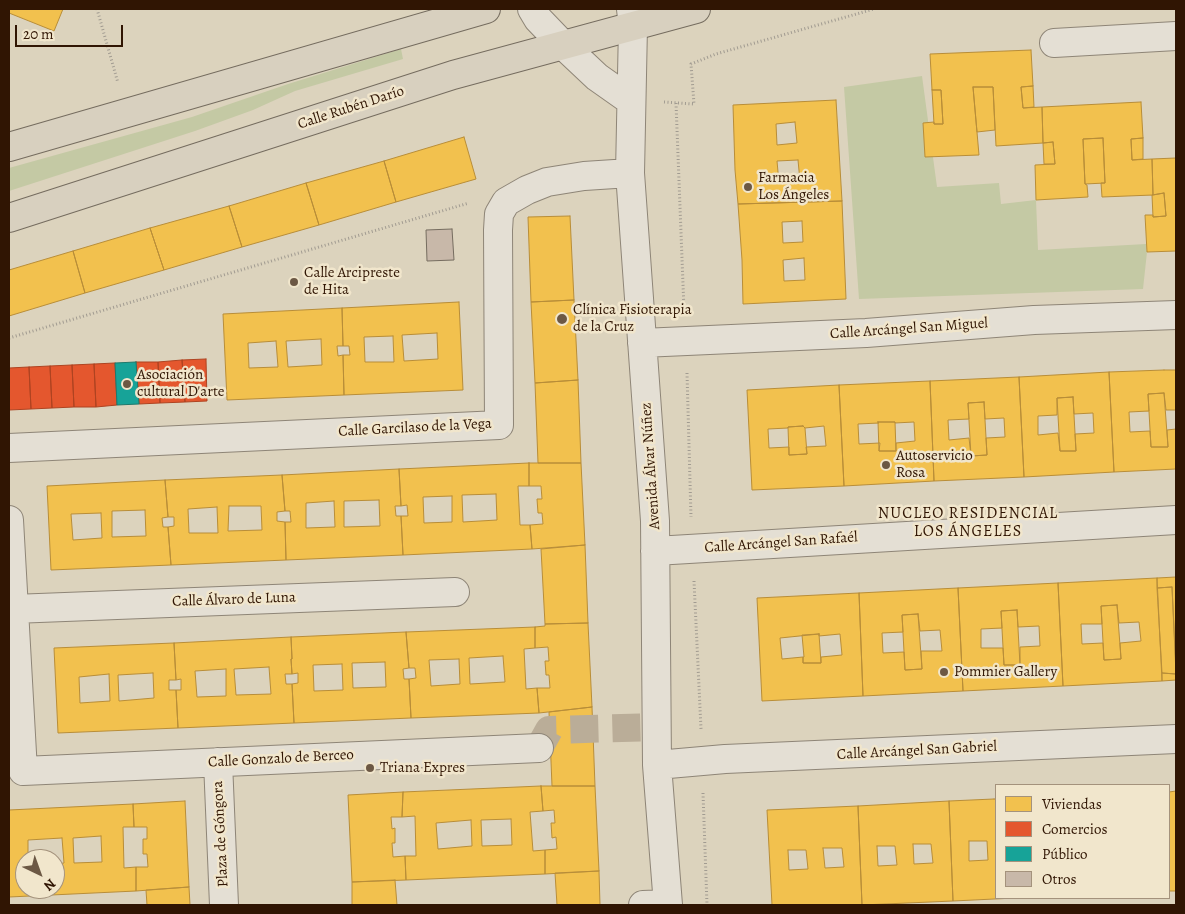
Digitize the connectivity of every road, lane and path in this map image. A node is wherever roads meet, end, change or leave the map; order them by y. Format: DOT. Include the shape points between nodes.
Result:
graph roads {
  1 [pos="97,9"];
  2 [pos="486,9"];
  3 [pos="532,9"];
  4 [pos="696,9"];
  5 [pos="874,9"];
  6 [pos="632,17"];
  7 [pos="1176,36"];
  8 [pos="1054,42"];
  9 [pos="563,45"];
  10 [pos="631,101"];
  11 [pos="676,103"];
  12 [pos="126,113"];
  13 [pos="9,147"];
  14 [pos="630,173"];
  15 [pos="506,202"];
  16 [pos="9,218"];
  17 [pos="684,313"];
  18 [pos="1176,315"];
  19 [pos="9,338"];
  20 [pos="642,343"];
  21 [pos="687,368"];
  22 [pos="9,448"];
  23 [pos="9,520"];
  24 [pos="1176,520"];
  25 [pos="691,524"];
  26 [pos="655,551"];
  27 [pos="694,579"];
  28 [pos="455,592"];
  29 [pos="13,609"];
  30 [pos="701,732"];
  31 [pos="1176,739"];
  32 [pos="539,748"];
  33 [pos="218,762"];
  34 [pos="657,765"];
  35 [pos="703,787"];
  36 [pos="224,905"];
  37 [pos="660,905"];
  38 [pos="707,905"];
  1 -- 12 [label="path"];
  2 -- 12 [label="main road"];
  3 -- 9 [label="street"];
  4 -- 6 [label="main road, Calle Rubén Darío"];
  5 -- 11 [label="path" via="690,64 694,104"];
  6 -- 9 [label="main road, Calle Rubén Darío"];
  6 -- 10 [label="street, Avenida Álvar Núñez"];
  7 -- 8 [label="street"];
  9 -- 10 [label="street" via="597,77"];
  9 -- 16 [label="main road, Calle Rubén Darío" via="453,75"];
  10 -- 11 [label="path"];
  10 -- 14 [label="street, Avenida Álvar Núñez"];
  11 -- 17 [label="path"];
  12 -- 13 [label="main road"];
  14 -- 15 [label="street" via="547,182"];
  14 -- 20 [label="street, Avenida Álvar Núñez"];
  15 -- 19 [label="path" via="480,200"];
  15 -- 22 [label="street, Calle Garcilaso de la Vega" via="499,214 498,230 499,424"];
  18 -- 20 [label="street, Calle Arcángel San Miguel"];
  20 -- 26 [label="street, Avenida Álvar Núñez"];
  21 -- 25 [label="path"];
  23 -- 29 [label="street"];
  24 -- 26 [label="street, Calle Arcángel San Rafaél"];
  26 -- 34 [label="street, Avenida Álvar Núñez"];
  27 -- 30 [label="path"];
  28 -- 29 [label="street, Calle Álvaro de Luna"];
  29 -- 33 [label="street, Calle Gonzalo de Berceo" via="23,771"];
  31 -- 34 [label="street, Calle Arcángel San Gabriel" via="702,760"];
  32 -- 33 [label="street, Calle Gonzalo de Berceo"];
  33 -- 36 [label="street, Plaza de Góngora"];
  34 -- 37 [label="street, Avenida Álvar Núñez"];
  35 -- 38 [label="path"];
}
